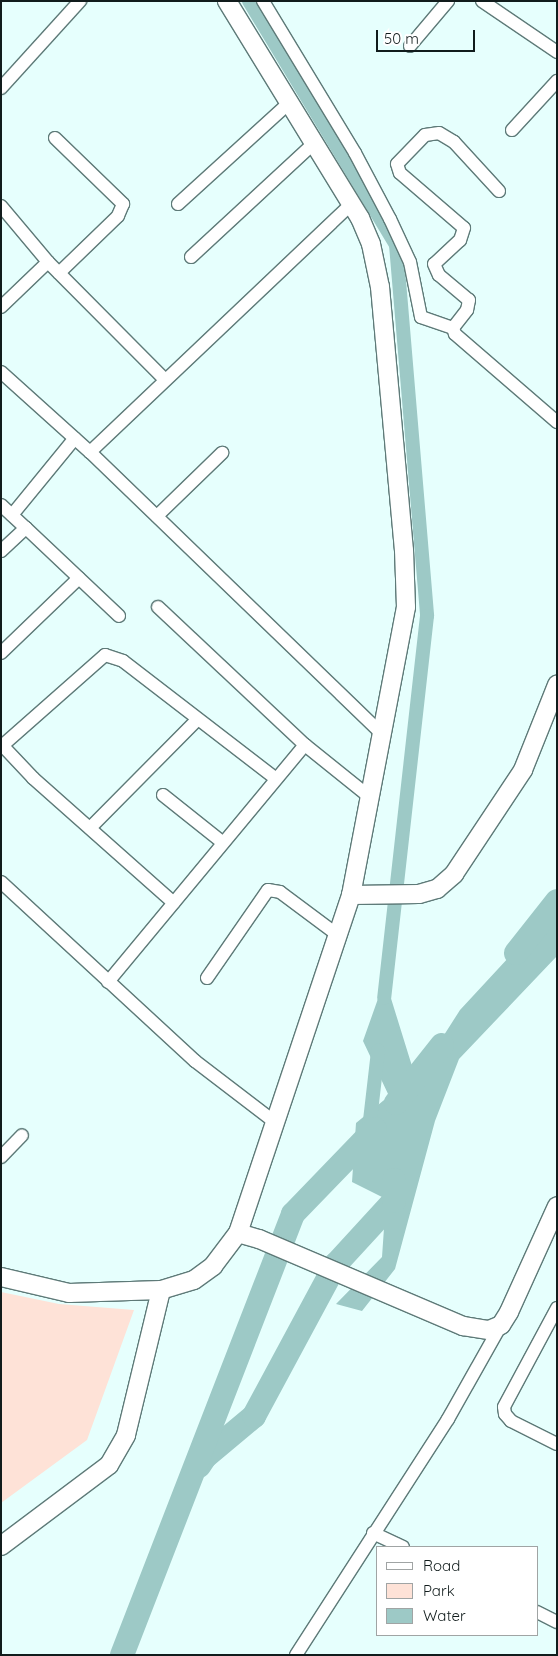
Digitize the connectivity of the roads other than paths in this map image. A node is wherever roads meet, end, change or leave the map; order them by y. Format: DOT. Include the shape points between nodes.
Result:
graph roads {
  1 [pos="227,1"];
  2 [pos="263,1"];
  3 [pos="448,1"];
  4 [pos="482,1"];
  5 [pos="76,3"];
  6 [pos="410,46"];
  7 [pos="557,52"];
  8 [pos="557,81"];
  9 [pos="1,88"];
  10 [pos="289,103"];
  11 [pos="512,130"];
  12 [pos="55,138"];
  13 [pos="314,143"];
  14 [pos="499,191"];
  15 [pos="178,204"];
  16 [pos="351,204"];
  17 [pos="1,206"];
  18 [pos="191,257"];
  19 [pos="48,262"];
  20 [pos="60,273"];
  21 [pos="1,307"];
  22 [pos="454,328"];
  23 [pos="1,372"];
  24 [pos="164,379"];
  25 [pos="557,422"];
  26 [pos="75,438"];
  27 [pos="90,452"];
  28 [pos="222,453"];
  29 [pos="1,505"];
  30 [pos="12,515"];
  31 [pos="157,516"];
  32 [pos="26,528"];
  33 [pos="1,551"];
  34 [pos="79,578"];
  35 [pos="158,606"];
  36 [pos="119,616"];
  37 [pos="1,653"];
  38 [pos="557,685"];
  39 [pos="197,720"];
  40 [pos="383,735"];
  41 [pos="2,744"];
  42 [pos="305,745"];
  43 [pos="276,779"];
  44 [pos="163,795"];
  45 [pos="371,798"];
  46 [pos="90,828"];
  47 [pos="222,842"];
  48 [pos="1,882"];
  49 [pos="358,894"];
  50 [pos="174,903"];
  51 [pos="339,936"];
  52 [pos="207,978"];
  53 [pos="108,982"];
  54 [pos="276,1123"];
  55 [pos="22,1135"];
  56 [pos="1,1157"];
  57 [pos="557,1206"];
  58 [pos="238,1233"];
  59 [pos="1,1277"];
  60 [pos="160,1290"];
  61 [pos="557,1308"];
  62 [pos="501,1325"];
  63 [pos="557,1444"];
  64 [pos="373,1533"];
  65 [pos="1,1546"];
  66 [pos="401,1546"];
  67 [pos="538,1612"];
  68 [pos="557,1622"];
  69 [pos="296,1655"];
  1 -- 10 [label="street"];
  2 -- 22 [label="street" via="355,153 390,220 410,262 421,317"];
  3 -- 6 [label="street"];
  4 -- 7 [label="street"];
  5 -- 9 [label="street"];
  8 -- 11 [label="street"];
  10 -- 13 [label="street"];
  10 -- 15 [label="street"];
  12 -- 20 [label="street" via="123,204 118,216"];
  13 -- 16 [label="street"];
  13 -- 18 [label="street"];
  14 -- 22 [label="street" via="454,142 438,133 425,135 397,164 400,173 464,228 460,240 434,264 439,274 469,300 467,310"];
  16 -- 24 [label="street" via="293,263"];
  16 -- 40 [label="street" via="371,244 378,272 407,583 406,608"];
  17 -- 19 [label="street"];
  19 -- 20 [label="street"];
  19 -- 21 [label="street"];
  20 -- 24 [label="street"];
  22 -- 25 [label="street" via="459,340"];
  23 -- 26 [label="street"];
  24 -- 27 [label="street"];
  26 -- 27 [label="street"];
  26 -- 30 [label="street"];
  27 -- 31 [label="street"];
  28 -- 31 [label="street"];
  29 -- 30 [label="street"];
  30 -- 32 [label="street"];
  31 -- 40 [label="street"];
  32 -- 33 [label="street"];
  32 -- 34 [label="street"];
  34 -- 36 [label="street"];
  34 -- 37 [label="street"];
  35 -- 42 [label="street"];
  38 -- 49 [label="street" via="523,770 454,874 437,888 400,896"];
  39 -- 41 [label="street" via="123,661 105,655"];
  39 -- 43 [label="street"];
  39 -- 46 [label="street"];
  40 -- 45 [label="street"];
  41 -- 46 [label="street"];
  42 -- 43 [label="street"];
  42 -- 45 [label="street"];
  43 -- 47 [label="street"];
  44 -- 47 [label="street"];
  45 -- 49 [label="street"];
  46 -- 50 [label="street"];
  47 -- 50 [label="street"];
  48 -- 53 [label="street"];
  49 -- 51 [label="street"];
  50 -- 53 [label="street"];
  51 -- 52 [label="street" via="280,892 268,890"];
  51 -- 54 [label="street"];
  53 -- 54 [label="street" via="220,1082"];
  54 -- 58 [label="street"];
  55 -- 56 [label="street"];
  57 -- 62 [label="street"];
  58 -- 60 [label="street" via="213,1266 194,1280"];
  58 -- 62 [label="street" via="478,1329"];
  59 -- 60 [label="street" via="69,1293"];
  60 -- 65 [label="street" via="120,1449 96,1477"];
  61 -- 63 [label="street" via="504,1407 511,1420"];
  62 -- 64 [label="street" via="448,1419"];
  64 -- 66 [label="street"];
  64 -- 69 [label="street"];
  67 -- 68 [label="street"];
}
